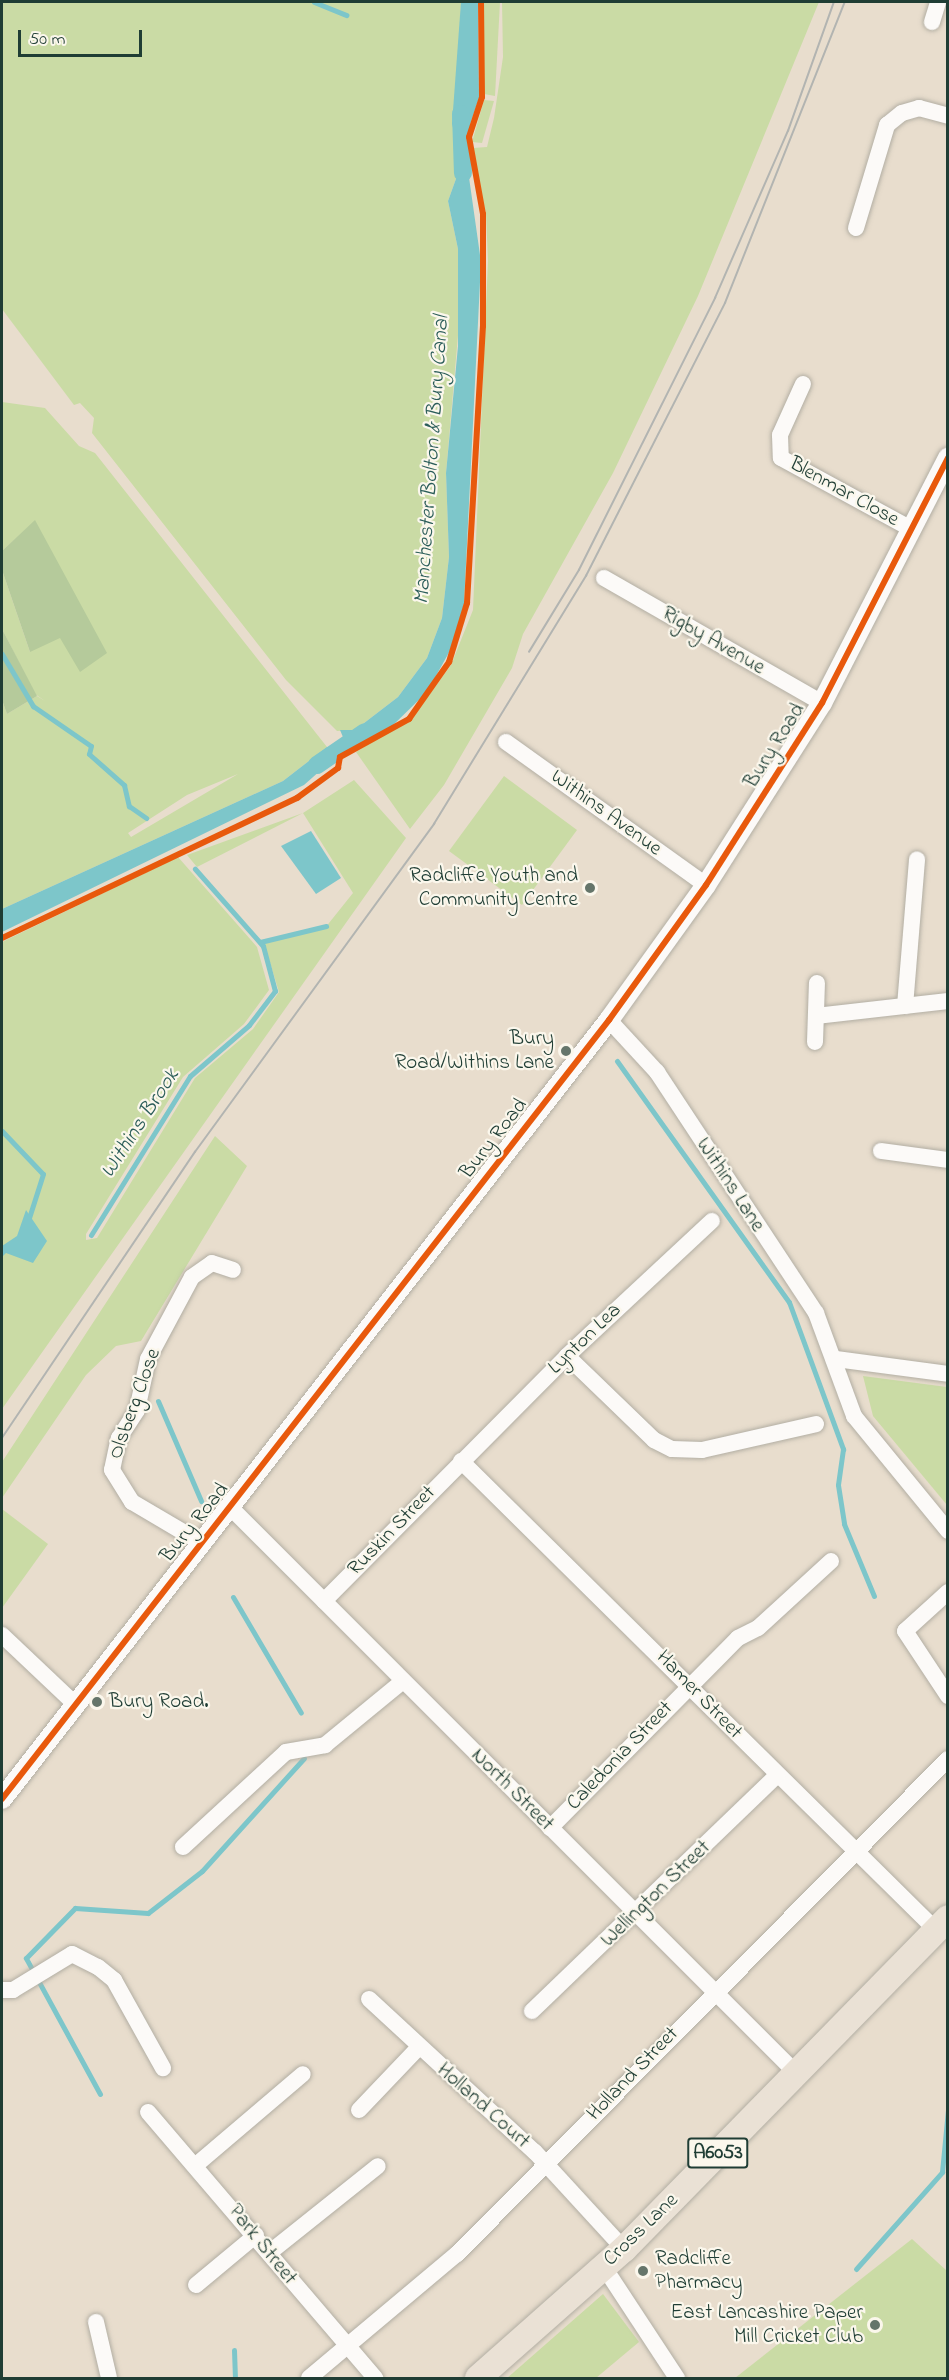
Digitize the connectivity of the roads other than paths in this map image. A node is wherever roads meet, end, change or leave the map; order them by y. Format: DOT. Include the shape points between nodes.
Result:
graph roads {
  1 [pos="938,2"];
  2 [pos="932,22"];
  3 [pos="948,116"];
  4 [pos="856,228"];
  5 [pos="803,384"];
  6 [pos="948,458"];
  7 [pos="913,530"];
  8 [pos="604,578"];
  9 [pos="822,703"];
  10 [pos="506,742"];
  11 [pos="917,859"];
  12 [pos="706,885"];
  13 [pos="817,983"];
  14 [pos="948,1001"];
  15 [pos="905,1006"];
  16 [pos="816,1016"];
  17 [pos="609,1020"];
  18 [pos="814,1042"];
  19 [pos="881,1151"];
  20 [pos="948,1160"];
  21 [pos="712,1221"];
  22 [pos="233,1270"];
  23 [pos="567,1356"];
  24 [pos="836,1359"];
  25 [pos="948,1374"];
  26 [pos="816,1424"];
  27 [pos="461,1461"];
  28 [pos="230,1507"];
  29 [pos="948,1531"];
  30 [pos="200,1542"];
  31 [pos="831,1561"];
  32 [pos="948,1592"];
  33 [pos="324,1601"];
  34 [pos="2,1635"];
  35 [pos="403,1681"];
  36 [pos="690,1684"];
  37 [pos="948,1696"];
  38 [pos="75,1704"];
  39 [pos="948,1759"];
  40 [pos="777,1775"];
  41 [pos="2,1799"];
  42 [pos="550,1828"];
  43 [pos="183,1847"];
  44 [pos="855,1850"];
  45 [pos="635,1913"];
  46 [pos="942,1924"];
  47 [pos="7,1990"];
  48 [pos="713,1992"];
  49 [pos="369,1999"];
  50 [pos="532,2011"];
  51 [pos="418,2048"];
  52 [pos="163,2068"];
  53 [pos="796,2073"];
  54 [pos="303,2074"];
  55 [pos="359,2110"];
  56 [pos="148,2112"];
  57 [pos="196,2165"];
  58 [pos="378,2166"];
  59 [pos="545,2166"];
  60 [pos="256,2235"];
  61 [pos="624,2249"];
  62 [pos="269,2253"];
  63 [pos="604,2267"];
  64 [pos="196,2285"];
  65 [pos="96,2322"];
  66 [pos="348,2345"];
  67 [pos="104,2377"];
  68 [pos="309,2379"];
  69 [pos="375,2379"];
  70 [pos="478,2379"];
  71 [pos="677,2379"];
  1 -- 2 [label="street"];
  3 -- 4 [label="street" via="910,110 887,125"];
  5 -- 7 [label="street, Blenmar Close" via="780,435 781,458"];
  6 -- 7 [label="street, Bury Road"];
  7 -- 9 [label="street, Bury Road"];
  8 -- 9 [label="street, Rigby Avenue"];
  9 -- 12 [label="street, Bury Road"];
  10 -- 12 [label="street, Withins Avenue"];
  11 -- 15 [label="street"];
  12 -- 17 [label="street, Bury Road"];
  13 -- 16 [label="street"];
  14 -- 15 [label="street"];
  15 -- 16 [label="street"];
  16 -- 18 [label="street"];
  17 -- 24 [label="street, Withins Lane" via="657,1072 816,1313"];
  17 -- 28 [label="street, Bury Road"];
  19 -- 20 [label="street"];
  21 -- 23 [label="street, Lynton Lea"];
  22 -- 30 [label="street, Olsberg Close" via="212,1263 192,1277 148,1359 137,1410 119,1438 112,1470 132,1502"];
  23 -- 26 [label="street" via="654,1440 672,1449 702,1450"];
  23 -- 27 [label="street, Lynton Lea"];
  24 -- 25 [label="street"];
  24 -- 29 [label="street, Withins Lane" via="854,1416"];
  27 -- 33 [label="street, Ruskin Street"];
  27 -- 36 [label="street, Hamer Street"];
  28 -- 30 [label="street, Bury Road"];
  28 -- 33 [label="street, North Street"];
  30 -- 38 [label="street, Bury Road"];
  31 -- 36 [label="street, Caledonia Street"];
  32 -- 37 [label="street" via="905,1631"];
  33 -- 35 [label="street, North Street"];
  34 -- 38 [label="street"];
  35 -- 42 [label="street, North Street"];
  35 -- 43 [label="street" via="325,1744 286,1752"];
  36 -- 40 [label="street, Hamer Street"];
  36 -- 42 [label="street, Caledonia Street"];
  38 -- 41 [label="street, Bury Road"];
  39 -- 44 [label="street, Holland Street"];
  40 -- 44 [label="street, Hamer Street"];
  40 -- 45 [label="street, Wellington Street"];
  42 -- 45 [label="street, North Street"];
  44 -- 46 [label="street, Hamer Street"];
  44 -- 48 [label="street, Holland Street"];
  45 -- 48 [label="street, North Street"];
  45 -- 50 [label="street, Wellington Street"];
  46 -- 53 [label="main road, Cross Lane / A6053"];
  47 -- 52 [label="street" via="72,1954 114,1980"];
  48 -- 53 [label="street, North Street"];
  48 -- 59 [label="street, Holland Street"];
  49 -- 51 [label="street, Holland Court"];
  51 -- 55 [label="street, Holland Court"];
  51 -- 59 [label="street, Holland Court"];
  53 -- 61 [label="main road, Cross Lane / A6053"];
  54 -- 57 [label="street"];
  56 -- 57 [label="street, Park Street"];
  57 -- 60 [label="street, Park Street"];
  58 -- 62 [label="street"];
  59 -- 61 [label="street, Holland Court"];
  59 -- 66 [label="street, Holland Street" via="457,2254"];
  60 -- 62 [label="street, Park Street"];
  60 -- 64 [label="street"];
  61 -- 63 [label="main road, Cross Lane / A6053"];
  62 -- 66 [label="street, Park Street"];
  63 -- 70 [label="main road, Cross Lane / A6053"];
  63 -- 71 [label="street"];
  65 -- 67 [label="street"];
  66 -- 68 [label="street, Holland Street"];
  66 -- 69 [label="street, Park Street"];
}
